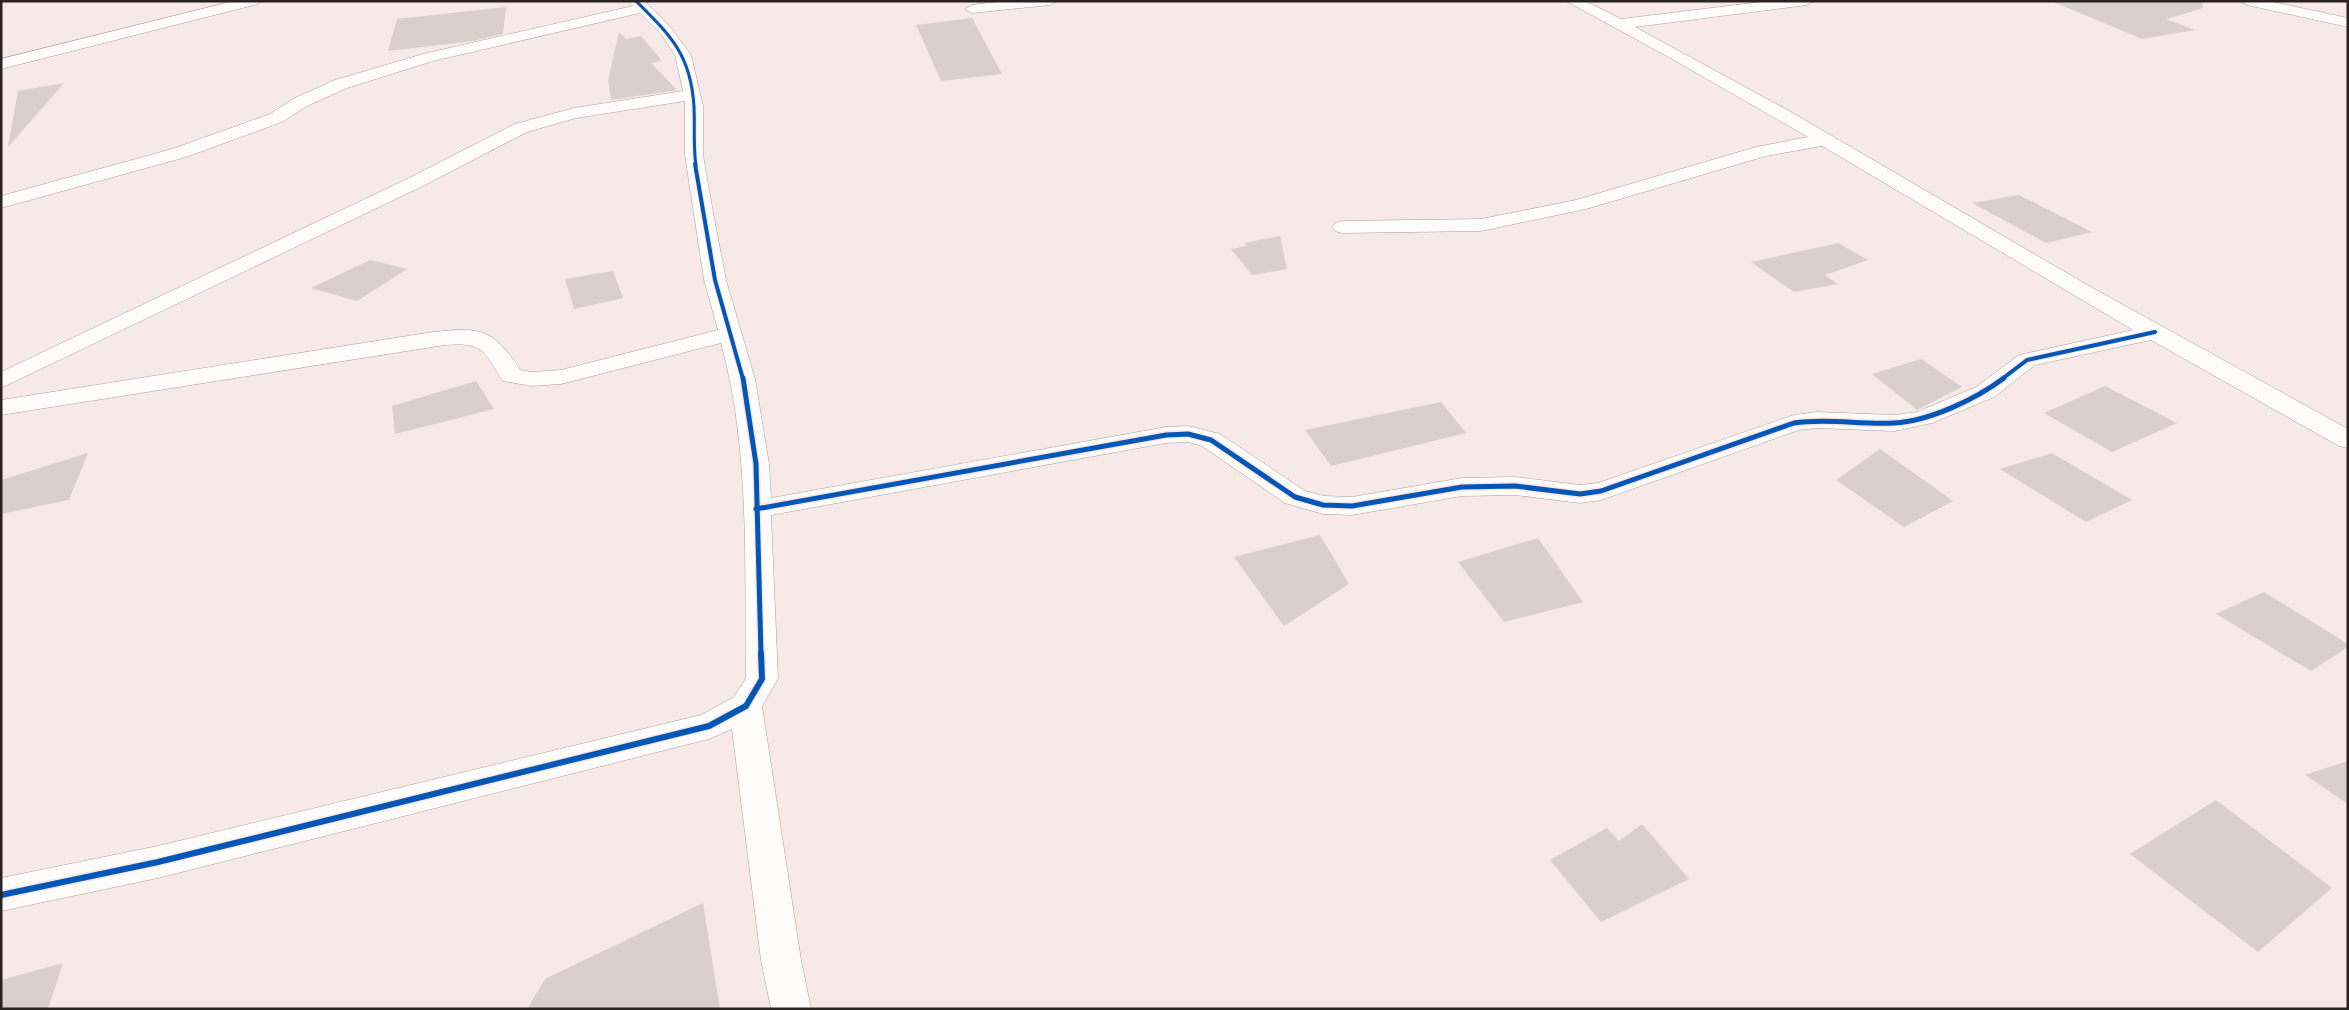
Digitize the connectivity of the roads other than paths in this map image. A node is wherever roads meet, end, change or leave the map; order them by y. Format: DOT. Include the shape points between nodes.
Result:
graph roads {
  1 [pos="254,1"];
  2 [pos="1050,1"];
  3 [pos="1572,1"];
  4 [pos="1807,1"];
  5 [pos="2247,1"];
  6 [pos="639,5"];
  7 [pos="972,8"];
  8 [pos="2348,23"];
  9 [pos="1619,24"];
  10 [pos="1,64"];
  11 [pos="692,95"];
  12 [pos="1824,140"];
  13 [pos="1,202"];
  14 [pos="1342,226"];
  15 [pos="2155,332"];
  16 [pos="730,334"];
  17 [pos="1,381"];
  18 [pos="1,408"];
  19 [pos="2348,440"];
  20 [pos="756,509"];
  21 [pos="746,706"];
  22 [pos="1,894"];
  23 [pos="791,1009"];
  1 -- 10 [label="street"];
  2 -- 7 [label="street"];
  3 -- 9 [label="street"];
  4 -- 9 [label="street"];
  5 -- 8 [label="street"];
  6 -- 11 [label="street" via="666,31 683,55"];
  6 -- 13 [label="street" via="420,59 341,84 301,102 276,118 224,138"];
  9 -- 12 [label="street"];
  11 -- 16 [label="street" via="695,164 715,280"];
  11 -- 17 [label="street" via="574,113 520,128 418,181"];
  12 -- 14 [label="street" via="1763,151 1580,205 1481,225"];
  12 -- 15 [label="street"];
  15 -- 19 [label="street"];
  15 -- 20 [label="street" via="2027,360 1985,392 1923,418 1895,423 1816,420 1794,423 1601,491 1580,494 1515,486 1462,488 1352,506 1323,505 1295,497 1212,440 1188,434 1166,435"];
  16 -- 18 [label="street" via="561,377 532,379 512,376 487,343 474,338 454,338 401,343"];
  16 -- 20 [label="street" via="743,379 756,464"];
  20 -- 21 [label="street" via="762,679"];
  21 -- 22 [label="street" via="709,726 158,862"];
  21 -- 23 [label="street" via="781,960"];
}
